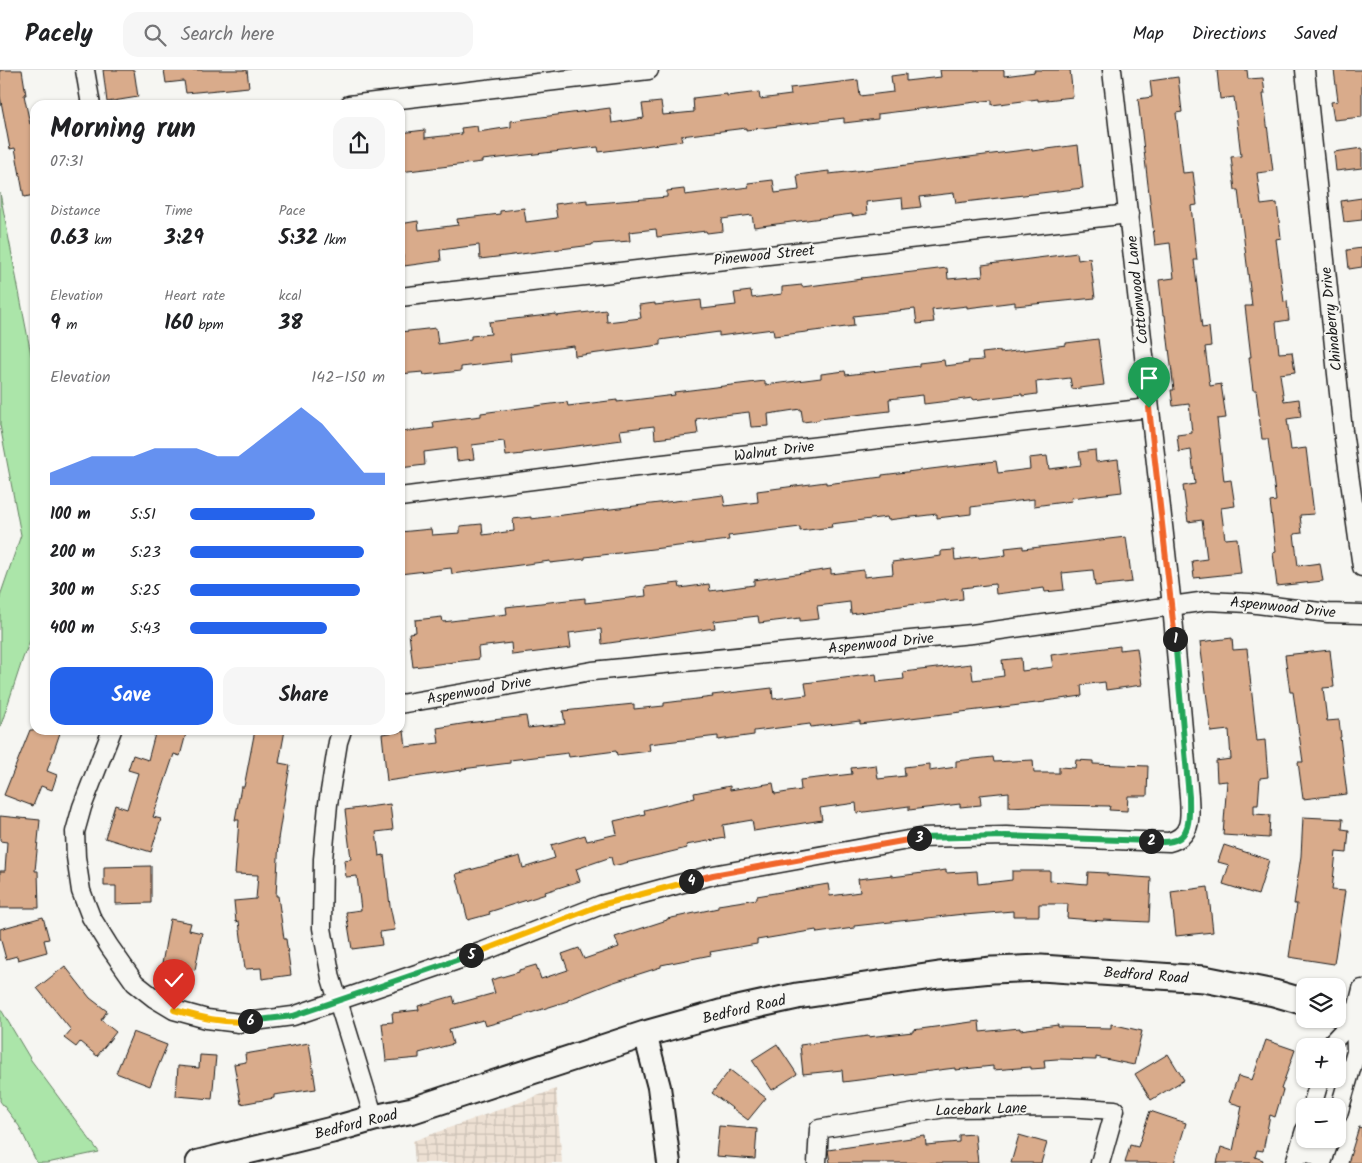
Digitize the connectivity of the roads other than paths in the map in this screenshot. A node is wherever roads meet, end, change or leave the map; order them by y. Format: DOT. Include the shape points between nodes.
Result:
graph roads {
  1 [pos="85,70"];
  2 [pos="649,70"];
  3 [pos="1112,70"];
  4 [pos="1305,70"];
  5 [pos="90,100"];
  6 [pos="393,100"];
  7 [pos="1129,214"];
  8 [pos="405,296"];
  9 [pos="1149,408"];
  10 [pos="405,496"];
  11 [pos="1362,567"];
  12 [pos="1172,606"];
  13 [pos="1362,614"];
  14 [pos="405,703"];
  15 [pos="110,735"];
  16 [pos="340,735"];
  17 [pos="1362,989"];
  18 [pos="1296,999"];
  19 [pos="338,1001"];
  20 [pos="1351,1017"];
  21 [pos="646,1034"];
  22 [pos="1335,1038"];
  23 [pos="1343,1098"];
  24 [pos="374,1118"];
  25 [pos="1327,1148"];
  26 [pos="1297,1157"];
  27 [pos="1323,1160"];
  28 [pos="199,1163"];
  29 [pos="669,1163"];
  30 [pos="817,1163"];
  31 [pos="1100,1163"];
  1 -- 5 [label="street"];
  2 -- 6 [label="street"];
  3 -- 7 [label="street, Cottonwood Lane"];
  4 -- 11 [label="street, Chinaberry Drive" via="1343,431"];
  7 -- 8 [label="street, Pinewood Street"];
  7 -- 9 [label="street, Cottonwood Lane"];
  9 -- 10 [label="street, Walnut Drive"];
  9 -- 12 [label="street, Cottonwood Lane"];
  12 -- 13 [label="street, Aspenwood Drive" via="1207,601"];
  12 -- 14 [label="street, Aspenwood Drive" via="972,634 592,671"];
  12 -- 19 [label="street, Cottonwood Lane" via="1190,819 1178,840 1006,836 919,838 713,875 601,905 484,951"];
  15 -- 19 [label="street" via="75,832 76,857 81,891 91,917 136,983 174,1010 239,1023 293,1016"];
  16 -- 19 [label="street" via="322,859 322,928"];
  17 -- 20 [label="street"];
  18 -- 21 [label="main road, Bedford Road" via="1204,979 1050,968 992,970 939,974 796,996"];
  19 -- 24 [label="street"];
  20 -- 22 [label="street"];
  20 -- 23 [label="street" via="1356,1052"];
  21 -- 24 [label="main road, Bedford Road" via="413,1110"];
  21 -- 29 [label="street" via="659,1087"];
  24 -- 28 [label="main road, Bedford Road"];
  25 -- 27 [label="street"];
  26 -- 27 [label="street"];
  30 -- 31 [label="street, Lacebark Lane" via="819,1129 945,1108 1066,1107 1115,1110"];
}
